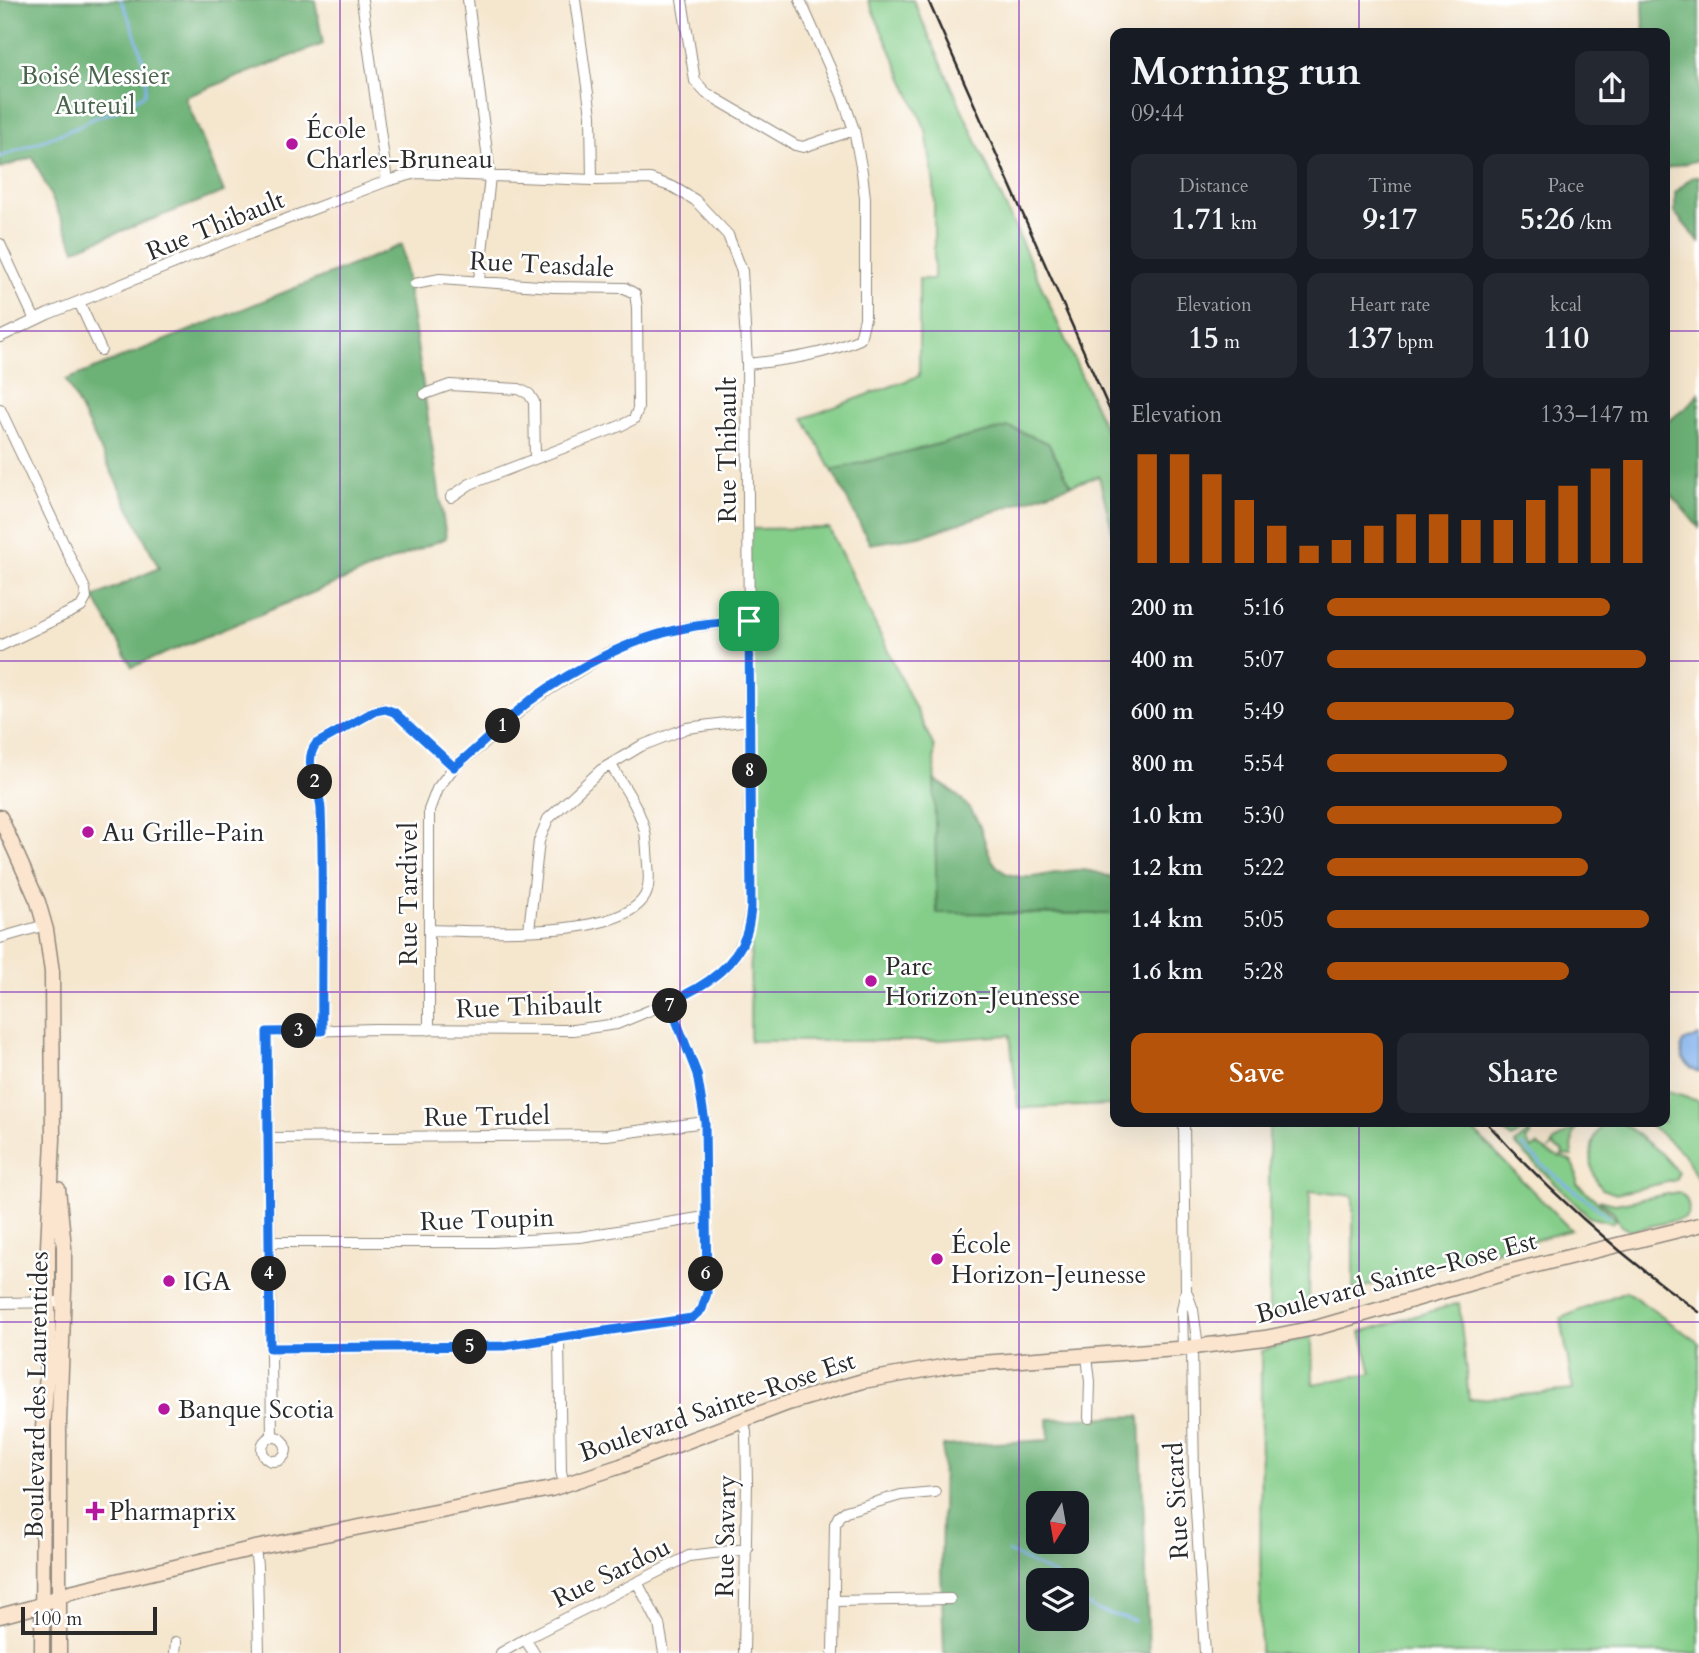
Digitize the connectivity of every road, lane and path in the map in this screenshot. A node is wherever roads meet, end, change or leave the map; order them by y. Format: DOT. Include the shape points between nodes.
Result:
graph roads {
  1 [pos="362,0"];
  2 [pos="468,0"];
  3 [pos="575,0"];
  4 [pos="682,0"];
  5 [pos="800,0"];
  6 [pos="854,130"];
  7 [pos="490,176"];
  8 [pos="592,180"];
  9 [pos="387,181"];
  10 [pos="0,244"];
  11 [pos="480,281"];
  12 [pos="415,284"];
  13 [pos="79,302"];
  14 [pos="35,320"];
  15 [pos="0,337"];
  16 [pos="102,350"];
  17 [pos="747,365"];
  18 [pos="425,394"];
  19 [pos="0,409"];
  20 [pos="536,458"];
  21 [pos="451,497"];
  22 [pos="749,621"];
  23 [pos="0,646"];
  24 [pos="749,720"];
  25 [pos="611,765"];
  26 [pos="454,767"];
  27 [pos="0,817"];
  28 [pos="4,835"];
  29 [pos="44,925"];
  30 [pos="429,930"];
  31 [pos="529,930"];
  32 [pos="0,938"];
  33 [pos="669,1002"];
  34 [pos="429,1030"];
  35 [pos="322,1031"];
  36 [pos="705,1122"];
  37 [pos="1184,1127"];
  38 [pos="268,1138"];
  39 [pos="53,1139"];
  40 [pos="705,1217"];
  41 [pos="1699,1225"];
  42 [pos="269,1242"];
  43 [pos="1186,1290"];
  44 [pos="48,1302"];
  45 [pos="63,1302"];
  46 [pos="0,1303"];
  47 [pos="559,1339"];
  48 [pos="270,1348"];
  49 [pos="1191,1348"];
  50 [pos="1087,1356"];
  51 [pos="1089,1418"];
  52 [pos="743,1420"];
  53 [pos="272,1437"];
  54 [pos="564,1485"];
  55 [pos="935,1492"];
  56 [pos="254,1548"];
  57 [pos="747,1549"];
  58 [pos="638,1582"];
  59 [pos="58,1597"];
  60 [pos="950,1599"];
  61 [pos="834,1601"];
  62 [pos="43,1604"];
  63 [pos="0,1616"];
  64 [pos="525,1639"];
  65 [pos="176,1642"];
  66 [pos="42,1653"];
  67 [pos="59,1653"];
  68 [pos="175,1653"];
  69 [pos="259,1653"];
  70 [pos="501,1653"];
  71 [pos="534,1653"];
  72 [pos="664,1653"];
  73 [pos="744,1653"];
  74 [pos="833,1653"];
  75 [pos="1205,1653"];
  1 -- 9 [label="street"];
  2 -- 7 [label="street"];
  3 -- 8 [label="street" via="592,115"];
  4 -- 6 [label="street" via="695,80 706,93 795,145 803,147"];
  5 -- 6 [label="street"];
  6 -- 17 [label="street" via="865,198 860,339 806,357"];
  7 -- 8 [label="street, Rue Thibault"];
  7 -- 9 [label="street, Rue Thibault" via="417,173"];
  7 -- 11 [label="street"];
  8 -- 17 [label="street, Rue Thibault" via="650,179 673,187 695,200 728,235 742,271"];
  9 -- 13 [label="street, Rue Thibault"];
  10 -- 14 [label="street"];
  11 -- 12 [label="street, Rue Teasdale" via="440,279"];
  11 -- 20 [label="street, Rue Teasdale" via="625,288 635,294 638,409 634,419"];
  13 -- 14 [label="street, Rue Thibault"];
  13 -- 16 [label="street"];
  14 -- 15 [label="street, Rue Thibault"];
  17 -- 22 [label="street, Rue Thibault"];
  18 -- 20 [label="street" via="450,385 519,389 529,394 534,401"];
  19 -- 23 [label="street" via="86,598 81,607"];
  20 -- 21 [label="street, Rue Teasdale" via="470,484"];
  22 -- 24 [label="street, Rue Thibault"];
  22 -- 26 [label="street, Rue Tardivel" via="686,627 606,654 531,701"];
  24 -- 25 [label="street" via="687,728 641,746"];
  24 -- 33 [label="street, Rue Thibault" via="751,908 746,935 720,973"];
  25 -- 31 [label="street" via="548,819 539,841"];
  25 -- 31 [label="street" via="645,831 647,893 637,906 606,921"];
  26 -- 30 [label="street, Rue Tardivel" via="437,789 429,810"];
  26 -- 35 [label="street" via="385,709 311,750 309,762 321,806"];
  27 -- 28 [label="street, Boulevard des Laurentides"];
  28 -- 29 [label="street, Boulevard des Laurentides" via="31,884"];
  29 -- 32 [label="street"];
  29 -- 39 [label="street, Boulevard des Laurentides" via="52,972"];
  30 -- 31 [label="street"];
  30 -- 34 [label="street, Rue Tardivel"];
  33 -- 34 [label="street, Rue Thibault" via="617,1024 573,1030"];
  33 -- 36 [label="street" via="697,1074"];
  34 -- 35 [label="street, Rue Thibault"];
  35 -- 38 [label="street, Rue Thibault" via="267,1032"];
  36 -- 38 [label="street, Rue Trudel" via="607,1135"];
  36 -- 40 [label="street"];
  37 -- 43 [label="street"];
  38 -- 42 [label="street"];
  39 -- 44 [label="street, Boulevard des Laurentides"];
  39 -- 45 [label="street, Boulevard des Laurentides" via="64,1247"];
  40 -- 42 [label="street, Rue Toupin" via="580,1237 517,1241"];
  40 -- 47 [label="street" via="707,1293 702,1309 692,1318"];
  41 -- 49 [label="street, Boulevard Sainte-Rose Est" via="1515,1270 1319,1327"];
  42 -- 48 [label="street"];
  43 -- 49 [label="street" via="1193,1310"];
  43 -- 49 [label="street" via="1182,1310"];
  44 -- 45 [label="street"];
  44 -- 46 [label="street"];
  44 -- 62 [label="street, Boulevard des Laurentides"];
  45 -- 59 [label="street, Boulevard des Laurentides"];
  47 -- 48 [label="street" via="486,1347"];
  47 -- 54 [label="street"];
  48 -- 53 [label="street"];
  49 -- 50 [label="street, Boulevard Sainte-Rose Est"];
  49 -- 75 [label="street, Rue Sicard"];
  50 -- 51 [label="street"];
  50 -- 52 [label="street, Boulevard Sainte-Rose Est" via="953,1366 876,1378"];
  52 -- 54 [label="street, Boulevard Sainte-Rose Est"];
  52 -- 57 [label="street, Rue Savary"];
  54 -- 56 [label="street, Boulevard Sainte-Rose Est"];
  55 -- 61 [label="street" via="901,1495 839,1516 835,1524"];
  56 -- 59 [label="street, Boulevard Sainte-Rose Est"];
  56 -- 69 [label="street"];
  57 -- 58 [label="street, Rue Sardou" via="689,1556"];
  57 -- 73 [label="street, Rue Savary"];
  58 -- 64 [label="street, Rue Sardou"];
  58 -- 72 [label="street" via="659,1624"];
  59 -- 62 [label="street, Boulevard Sainte-Rose Est"];
  59 -- 67 [label="street, Boulevard des Laurentides"];
  60 -- 61 [label="street"];
  61 -- 74 [label="street"];
  62 -- 63 [label="street, Boulevard Sainte-Rose Est"];
  62 -- 66 [label="street, Boulevard des Laurentides"];
  64 -- 70 [label="street, Rue Sardou"];
  64 -- 71 [label="street"];
  65 -- 68 [label="street"];
}
